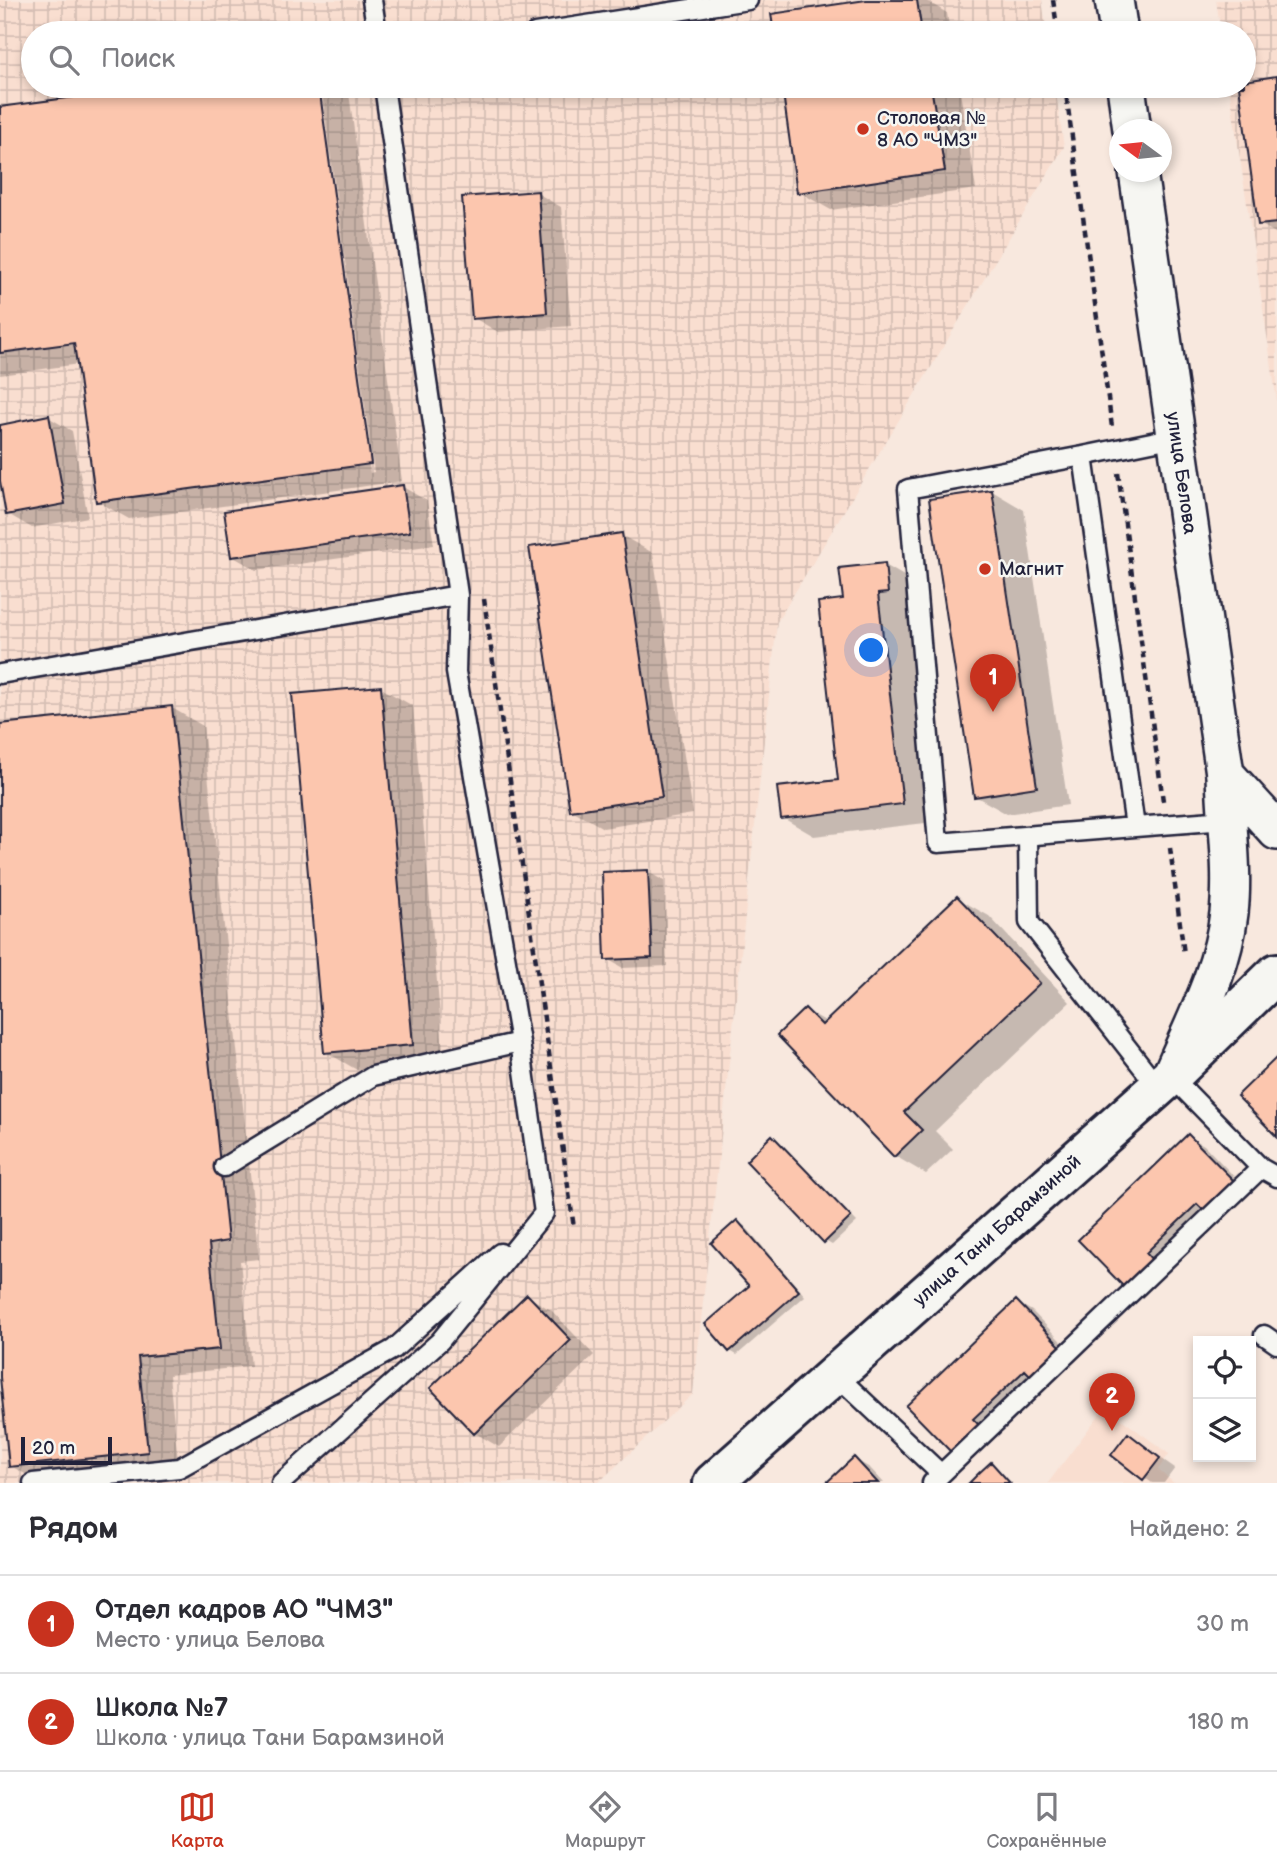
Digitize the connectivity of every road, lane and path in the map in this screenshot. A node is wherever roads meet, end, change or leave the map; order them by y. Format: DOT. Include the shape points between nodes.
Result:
graph roads {
  1 [pos="372,0"];
  2 [pos="748,0"];
  3 [pos="1053,0"];
  4 [pos="1114,0"];
  5 [pos="375,21"];
  6 [pos="613,21"];
  7 [pos="1056,21"];
  8 [pos="1117,21"];
  9 [pos="386,98"];
  10 [pos="1067,98"];
  11 [pos="1128,98"];
  12 [pos="1130,119"];
  13 [pos="1140,182"];
  14 [pos="1176,437"];
  15 [pos="1115,450"];
  16 [pos="1083,456"];
  17 [pos="458,595"];
  18 [pos="484,595"];
  19 [pos="0,674"];
  20 [pos="1225,774"];
  21 [pos="1226,820"];
  22 [pos="1166,825"];
  23 [pos="1135,827"];
  24 [pos="1277,831"];
  25 [pos="1028,835"];
  26 [pos="1185,962"];
  27 [pos="1277,973"];
  28 [pos="520,1042"];
  29 [pos="1165,1081"];
  30 [pos="224,1167"];
  31 [pos="1261,1168"];
  32 [pos="1277,1177"];
  33 [pos="544,1213"];
  34 [pos="574,1228"];
  35 [pos="834,1373"];
  36 [pos="937,1479"];
  37 [pos="33,1483"];
  38 [pos="281,1483"];
  39 [pos="713,1483"];
  1 -- 5 [label="lane"];
  2 -- 6 [label="lane"];
  3 -- 7 [label="path"];
  4 -- 8 [label="street"];
  9 -- 17 [label="lane"];
  10 -- 15 [label="path"];
  11 -- 12 [label="street"];
  13 -- 14 [label="street, улица Белова"];
  14 -- 15 [label="lane"];
  14 -- 20 [label="street, улица Белова"];
  15 -- 16 [label="lane"];
  15 -- 22 [label="path"];
  16 -- 23 [label="lane"];
  16 -- 25 [label="lane" via="908,489 938,843"];
  17 -- 19 [label="lane"];
  17 -- 28 [label="lane" via="456,672"];
  18 -- 34 [label="path"];
  20 -- 21 [label="street, улица Белова"];
  20 -- 24 [label="street"];
  21 -- 22 [label="lane"];
  21 -- 29 [label="street, улица Белова" via="1229,915 1202,1007"];
  22 -- 23 [label="lane"];
  22 -- 26 [label="path"];
  23 -- 25 [label="lane"];
  25 -- 29 [label="lane" via="1029,922"];
  27 -- 29 [label="street, улица Тани Барамзиной"];
  28 -- 30 [label="lane" via="373,1076"];
  28 -- 33 [label="lane"];
  29 -- 31 [label="lane"];
  29 -- 35 [label="street, улица Тани Барамзиной"];
  31 -- 32 [label="lane"];
  31 -- 36 [label="lane"];
  33 -- 37 [label="lane" via="394,1349 179,1468"];
  33 -- 38 [label="lane" via="440,1341"];
  35 -- 36 [label="lane"];
  35 -- 39 [label="street, улица Тани Барамзиной"];
}
